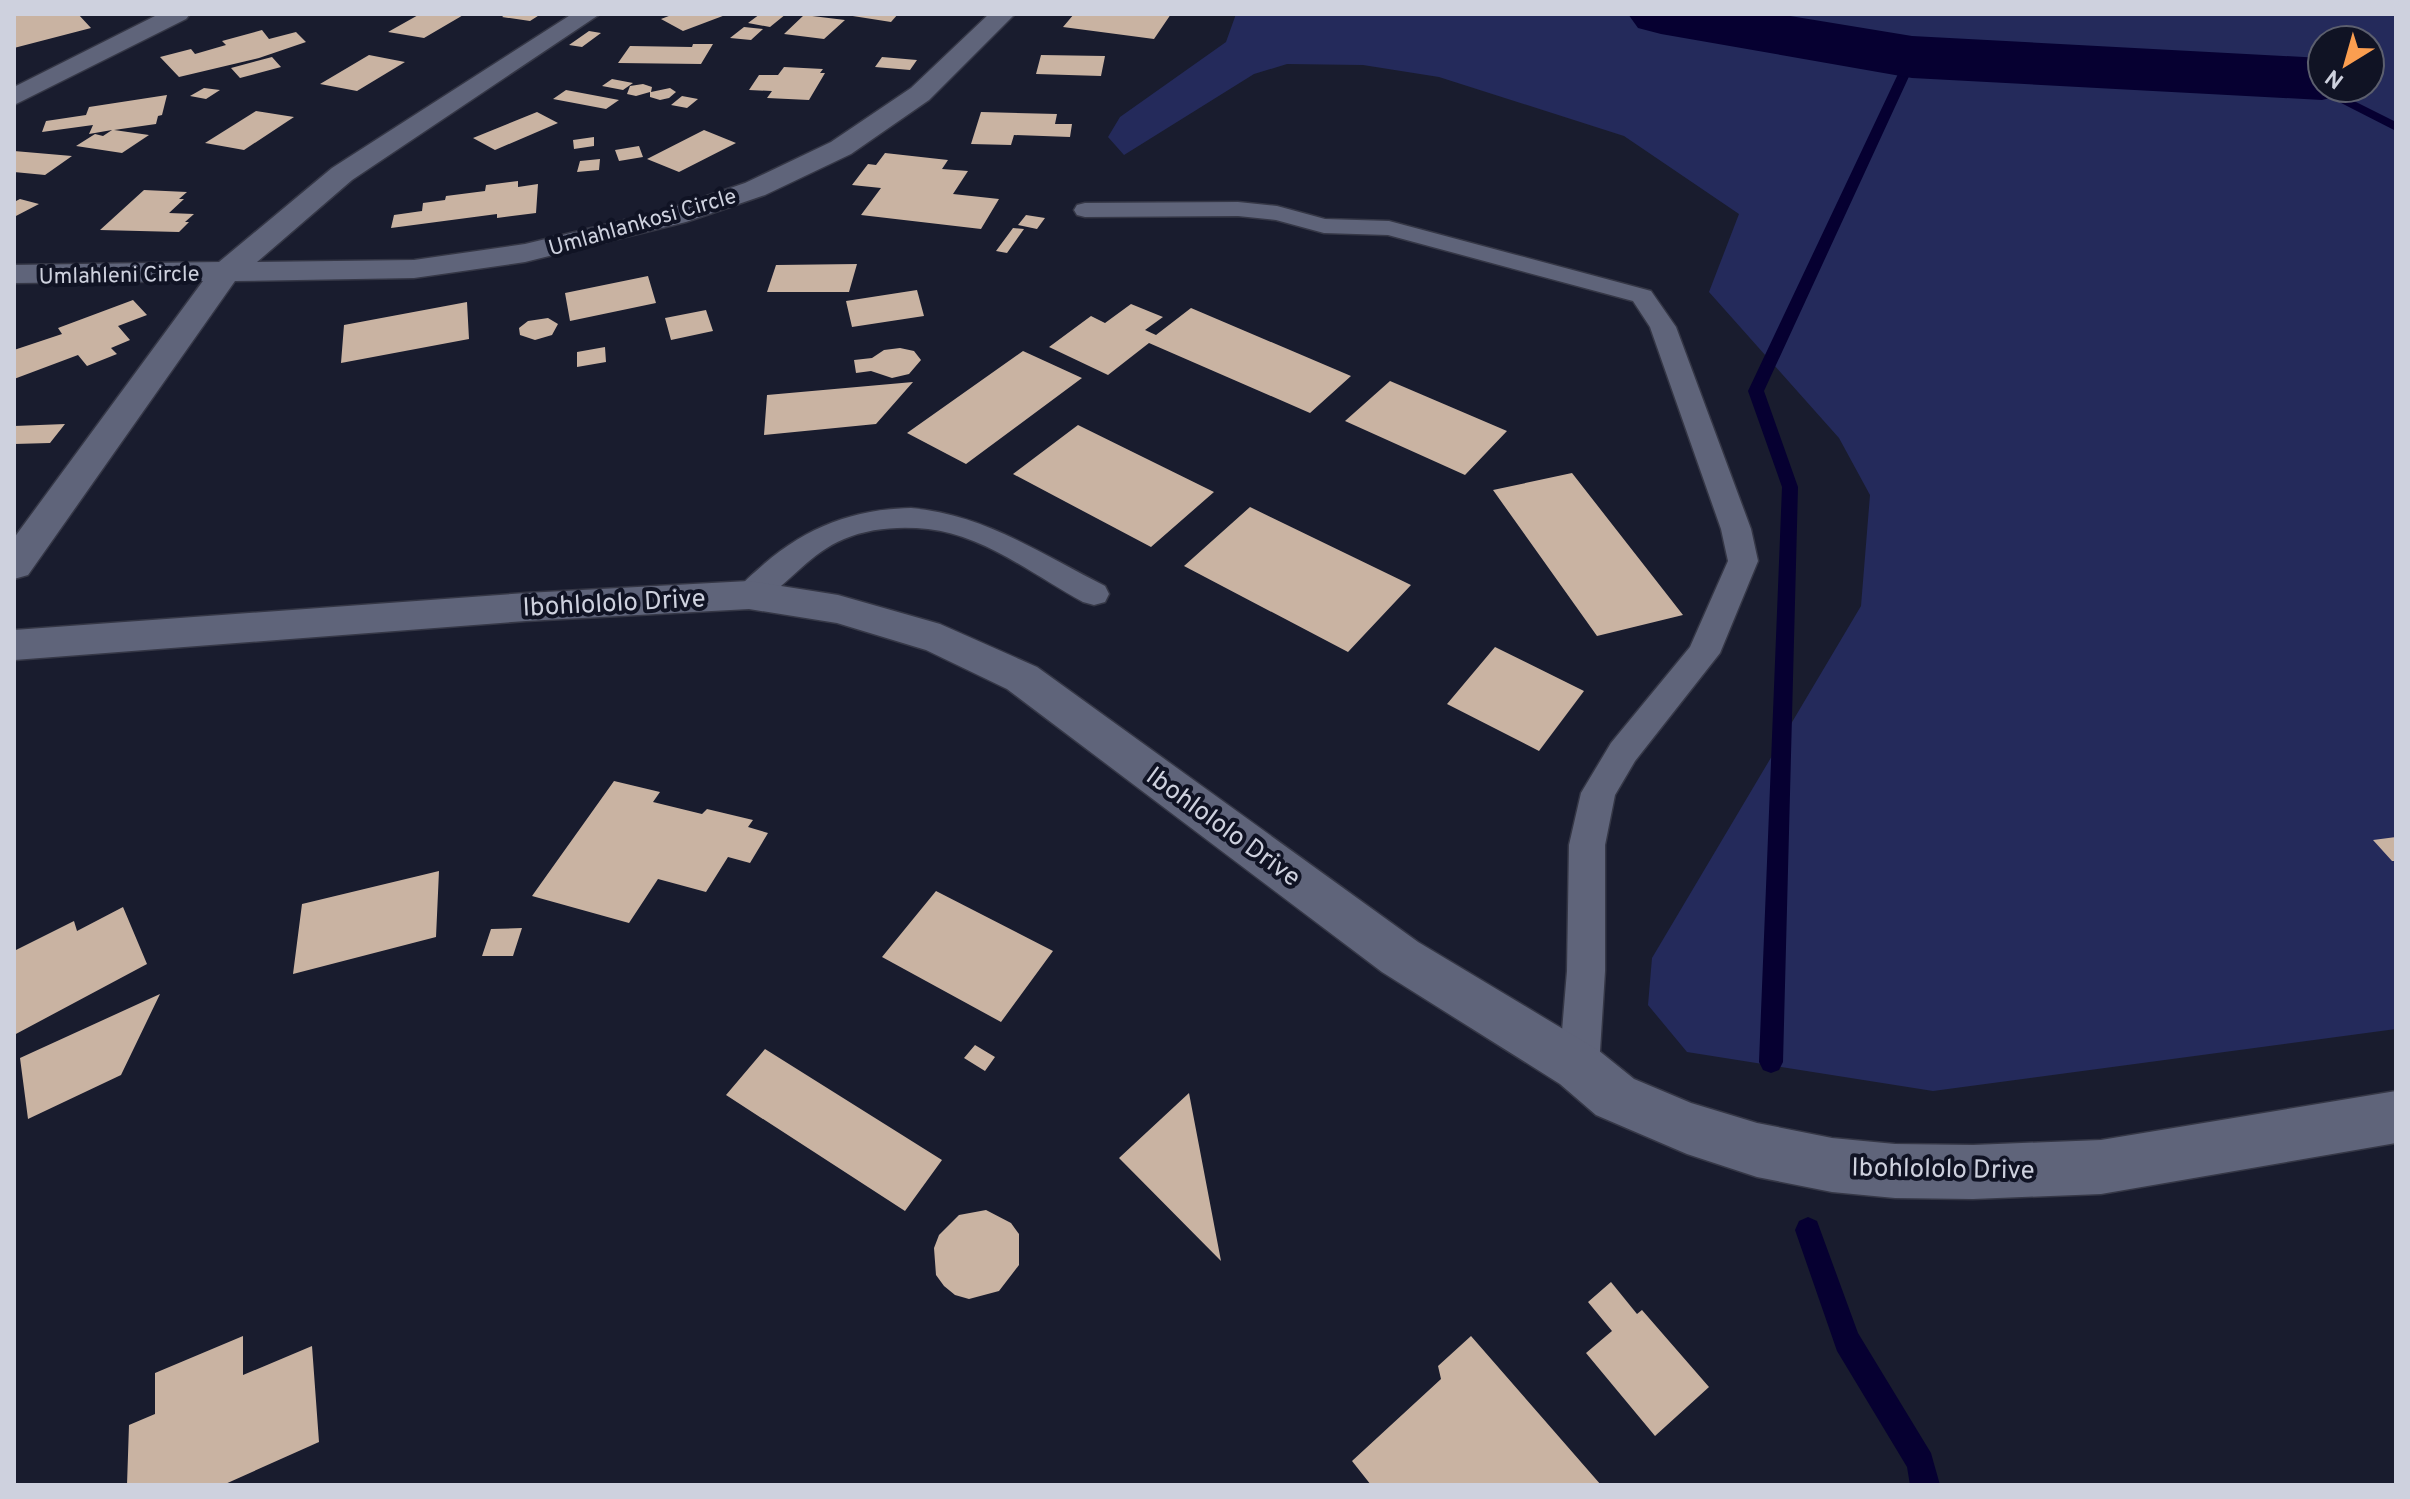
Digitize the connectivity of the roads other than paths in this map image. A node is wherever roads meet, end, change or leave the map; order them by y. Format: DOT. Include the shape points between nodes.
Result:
graph roads {
  1 [pos="178,14"];
  2 [pos="588,14"];
  3 [pos="1003,14"];
  4 [pos="14,97"];
  5 [pos="1085,210"];
  6 [pos="225,273"];
  7 [pos="14,274"];
  8 [pos="14,566"];
  9 [pos="1094,594"];
  10 [pos="749,595"];
  11 [pos="14,645"];
  12 [pos="1579,1067"];
  13 [pos="2396,1117"];
  1 -- 4 [label="street"];
  2 -- 6 [label="street" via="342,174"];
  3 -- 6 [label="street, Umlahlankosi Circle" via="920,94 841,148 755,189 676,216 469,263"];
  5 -- 12 [label="lane" via="1238,209 1324,226 1389,228 1642,296 1663,327 1743,561 1704,653 1623,752 1598,793 1587,845"];
  6 -- 7 [label="street, Umlahleni Circle"];
  6 -- 8 [label="street"];
  9 -- 10 [label="lane" via="969,529 881,519 834,531 795,555"];
  10 -- 11 [label="street, Ibohlololo Drive"];
  10 -- 12 [label="street, Ibohlololo Drive" via="893,624 940,639 1022,678 1400,957"];
  12 -- 13 [label="street, Ibohlololo Drive" via="1615,1097 1687,1128 1757,1150 1895,1171 2101,1167"];
}
